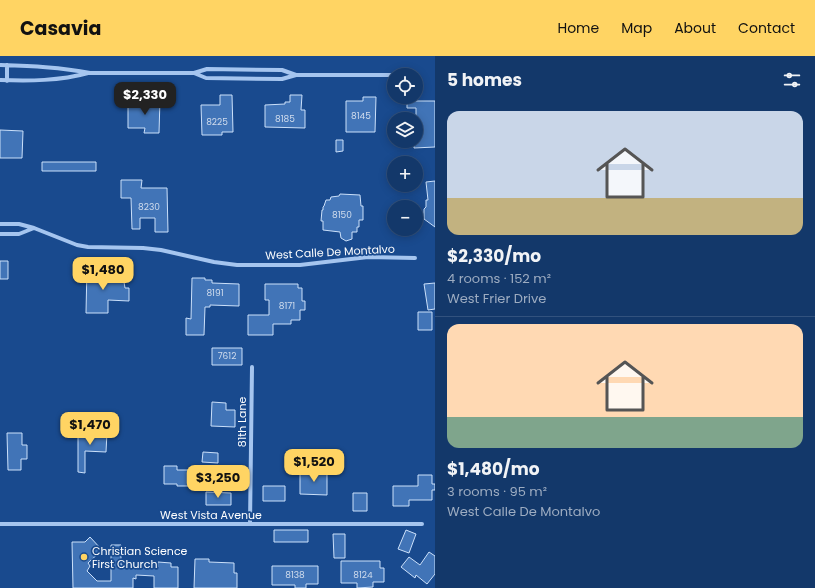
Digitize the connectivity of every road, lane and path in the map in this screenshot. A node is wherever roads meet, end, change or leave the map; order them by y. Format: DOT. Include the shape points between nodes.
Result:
graph roads {
  1 [pos="0,66"];
  2 [pos="7,66"];
  3 [pos="90,73"];
  4 [pos="194,73"];
  5 [pos="296,75"];
  6 [pos="387,75"];
  7 [pos="0,80"];
  8 [pos="7,81"];
  9 [pos="2,224"];
  10 [pos="34,228"];
  11 [pos="2,234"];
  12 [pos="415,258"];
  13 [pos="252,367"];
  14 [pos="0,524"];
  15 [pos="250,524"];
  16 [pos="422,524"];
  1 -- 2 [label="street"];
  2 -- 3 [label="street"];
  2 -- 8 [label="street"];
  3 -- 4 [label="street"];
  3 -- 8 [label="street" via="75,77"];
  4 -- 5 [label="street" via="207,69 282,70"];
  4 -- 5 [label="street" via="206,78 282,79"];
  5 -- 6 [label="street"];
  7 -- 8 [label="street"];
  9 -- 10 [label="street, West Calle De Montalvo" via="19,224"];
  9 -- 11 [label="street"];
  10 -- 11 [label="street" via="19,234"];
  10 -- 12 [label="street, West Calle De Montalvo" via="88,248 161,250 236,265 300,265 368,257"];
  13 -- 15 [label="street, 81th Lane"];
  14 -- 15 [label="street, West Vista Avenue"];
  15 -- 16 [label="street, West Vista Avenue"];
}
